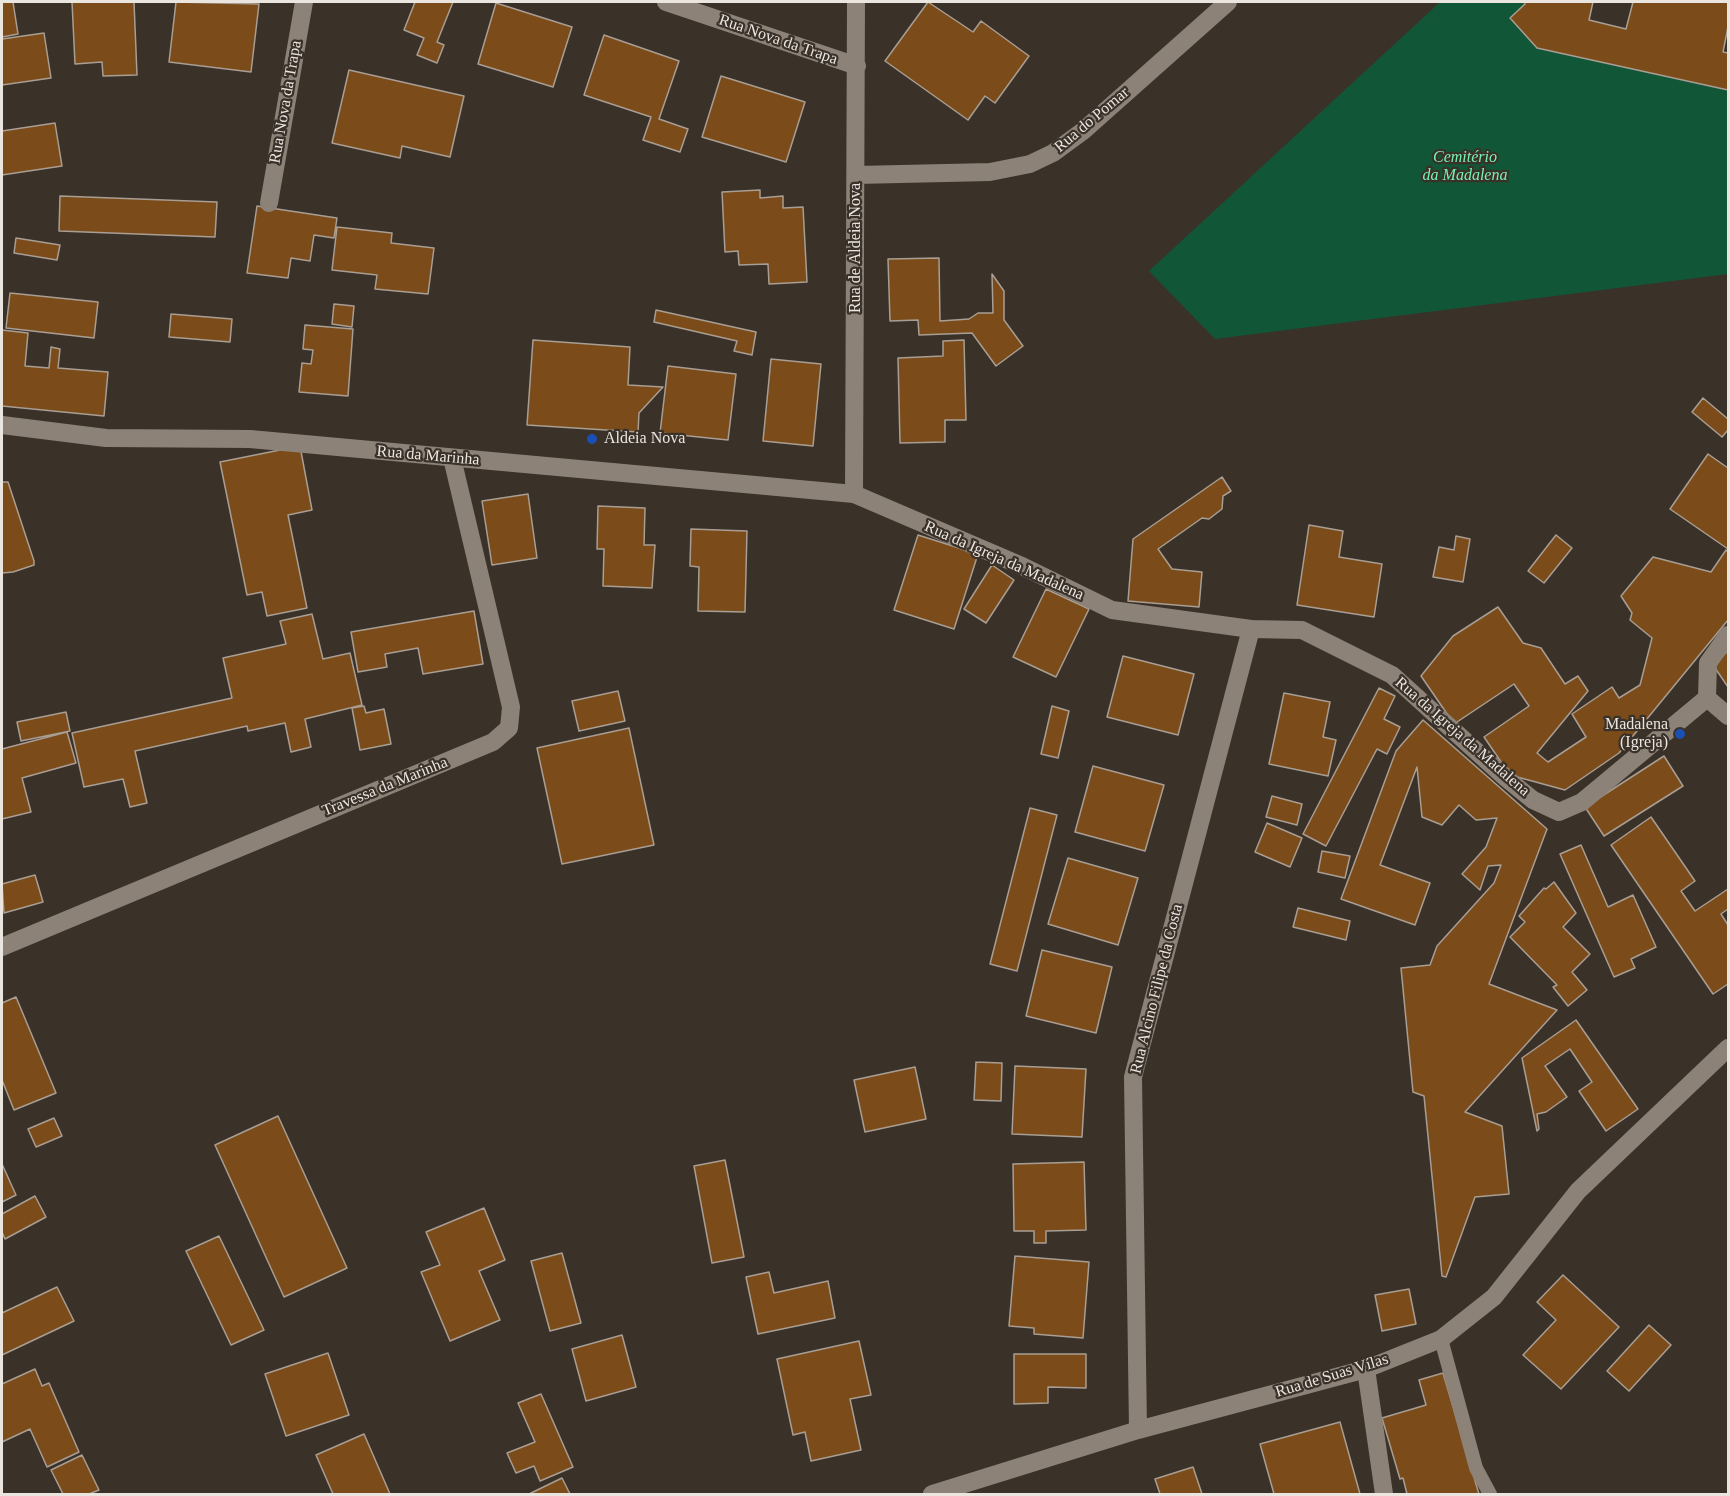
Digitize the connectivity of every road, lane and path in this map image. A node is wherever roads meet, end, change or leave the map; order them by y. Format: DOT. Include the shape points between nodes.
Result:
graph roads {
  1 [pos="304,2"];
  2 [pos="666,2"];
  3 [pos="856,2"];
  4 [pos="1228,2"];
  5 [pos="857,66"];
  6 [pos="856,175"];
  7 [pos="269,203"];
  8 [pos="2,425"];
  9 [pos="452,458"];
  10 [pos="854,494"];
  11 [pos="1251,629"];
  12 [pos="1728,635"];
  13 [pos="1707,698"];
  14 [pos="1728,716"];
  15 [pos="2,947"];
  16 [pos="1728,1048"];
  17 [pos="1441,1339"];
  18 [pos="1366,1369"];
  19 [pos="1138,1430"];
  20 [pos="981,1486"];
  21 [pos="932,1494"];
  22 [pos="1384,1494"];
  23 [pos="1490,1494"];
  1 -- 7 [label="street, Rua Nova da Trapa"];
  2 -- 5 [label="street, Rua Nova da Trapa"];
  3 -- 5 [label="street, Rua de Aldeia Nova"];
  4 -- 6 [label="street, Rua do Pomar" via="1083,131 1030,164 990,172"];
  5 -- 6 [label="street, Rua de Aldeia Nova"];
  6 -- 10 [label="street, Rua de Aldeia Nova"];
  8 -- 9 [label="street, Rua da Marinha" via="106,438 250,439"];
  9 -- 10 [label="street, Rua da Marinha"];
  9 -- 15 [label="street, Travessa da Marinha" via="510,707 509,728 493,742"];
  10 -- 11 [label="street, Rua da Igreja da Madalena" via="1022,566 1112,610"];
  11 -- 13 [label="street, Rua da Igreja da Madalena" via="1302,630 1392,675 1506,778 1533,800 1559,812 1582,802"];
  11 -- 19 [label="street, Rua Alcino Filipe da Costa" via="1133,1077"];
  12 -- 13 [label="street" via="1708,663"];
  13 -- 14 [label="street"];
  16 -- 17 [label="street, Rua de Suas Vílas" via="1578,1191 1494,1297"];
  17 -- 18 [label="street, Rua de Suas Vílas"];
  17 -- 23 [label="lane" via="1476,1468"];
  18 -- 19 [label="street, Rua de Suas Vílas"];
  18 -- 22 [label="street"];
  19 -- 20 [label="street, Rua de Suas Vílas"];
  20 -- 21 [label="street, Rua de Suas Vílas"];
}
